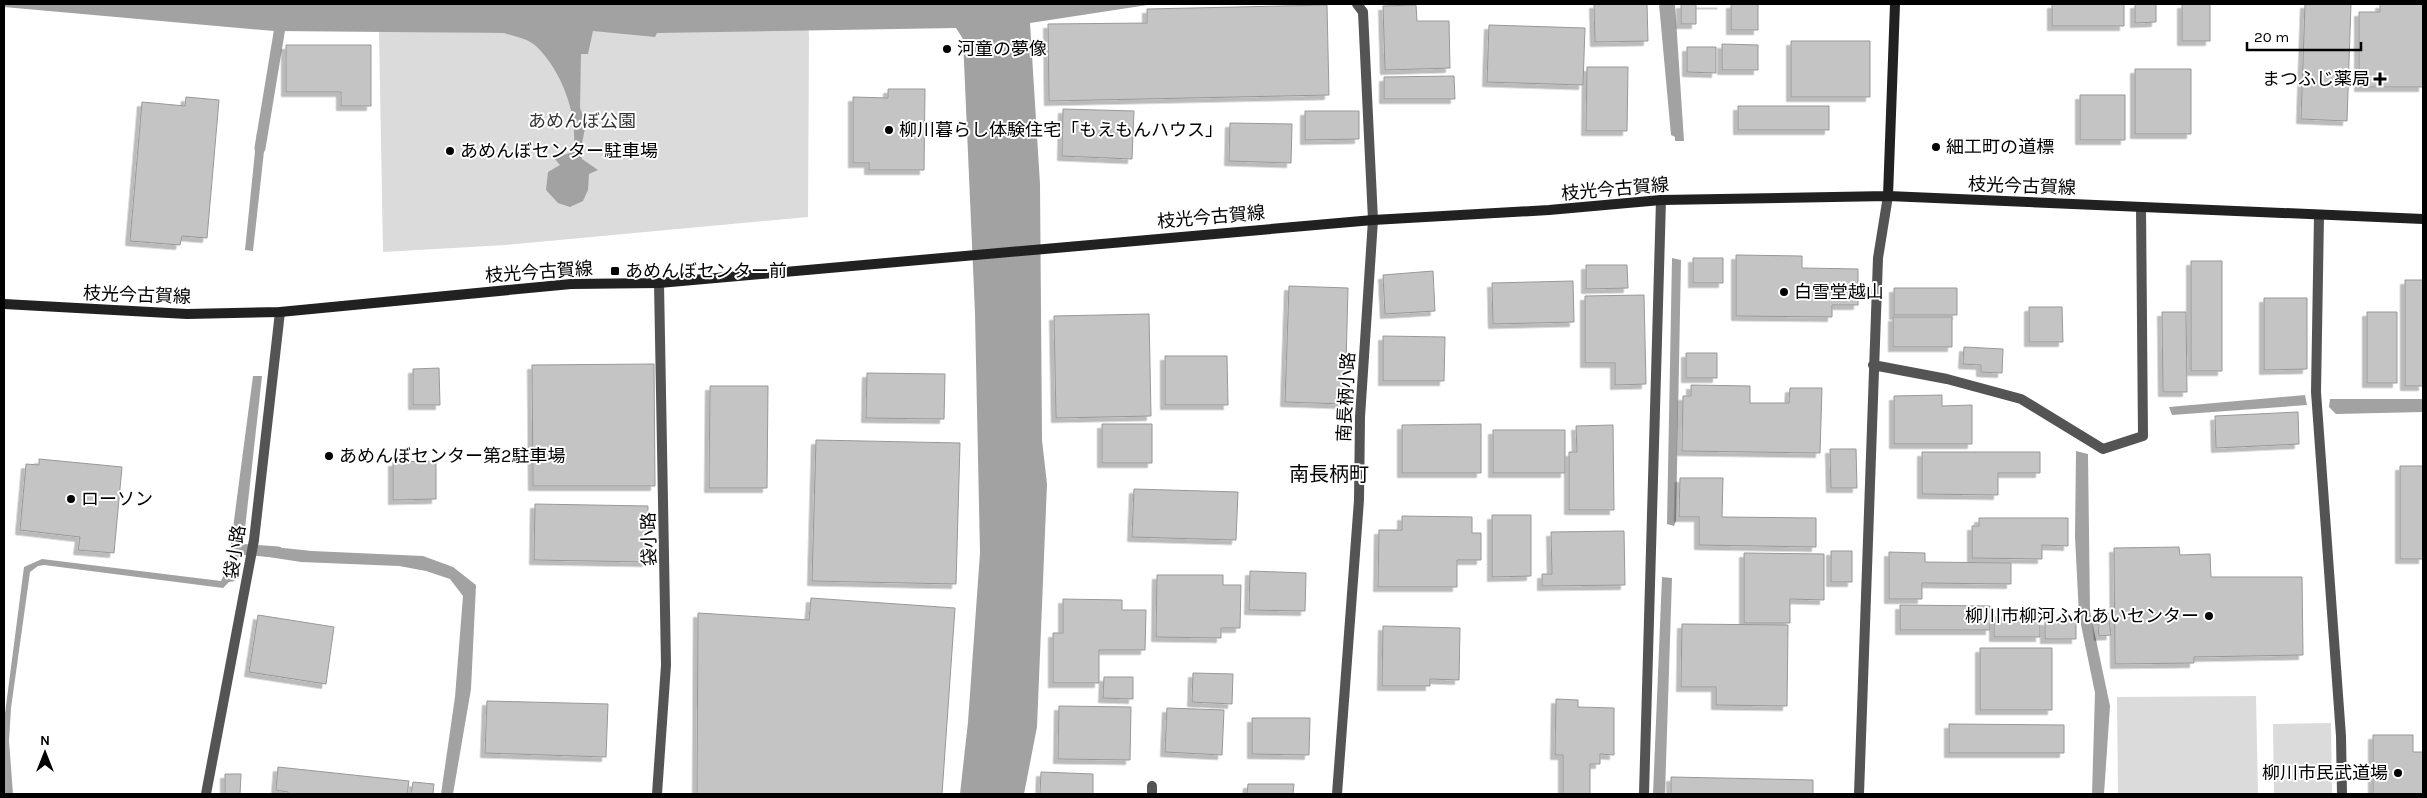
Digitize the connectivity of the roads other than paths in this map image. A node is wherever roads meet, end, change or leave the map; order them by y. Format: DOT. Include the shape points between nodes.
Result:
graph roads {
  1 [pos="1357,4"];
  2 [pos="1895,4"];
  3 [pos="1888,196"];
  4 [pos="1661,200"];
  5 [pos="2141,207"];
  6 [pos="2319,216"];
  7 [pos="2423,219"];
  8 [pos="1373,220"];
  9 [pos="659,283"];
  10 [pos="4,304"];
  11 [pos="280,312"];
  12 [pos="1873,365"];
  13 [pos="206,794"];
  14 [pos="657,794"];
  15 [pos="1336,794"];
  16 [pos="1644,794"];
  17 [pos="1859,794"];
  18 [pos="2342,794"];
  1 -- 8 [label="street, 南長柄小路" via="1363,12"];
  2 -- 3 [label="main road"];
  3 -- 4 [label="main road, 枝光今古賀線"];
  3 -- 5 [label="main road, 枝光今古賀線"];
  3 -- 12 [label="street" via="1878,258"];
  4 -- 8 [label="main road, 枝光今古賀線"];
  4 -- 16 [label="street"];
  5 -- 6 [label="main road, 枝光今古賀線"];
  5 -- 12 [label="street" via="2143,436 2103,449 2021,399 1947,379"];
  6 -- 7 [label="main road, 枝光今古賀線"];
  6 -- 18 [label="street" via="2316,392 2341,736"];
  8 -- 9 [label="main road, 枝光今古賀線"];
  8 -- 15 [label="street, 南長柄小路" via="1358,500"];
  9 -- 11 [label="main road, 枝光今古賀線" via="571,284"];
  9 -- 14 [label="street, 袋小路" via="666,665"];
  10 -- 11 [label="main road, 枝光今古賀線" via="187,314"];
  11 -- 13 [label="street, 袋小路" via="254,540"];
  12 -- 17 [label="street"];
}
